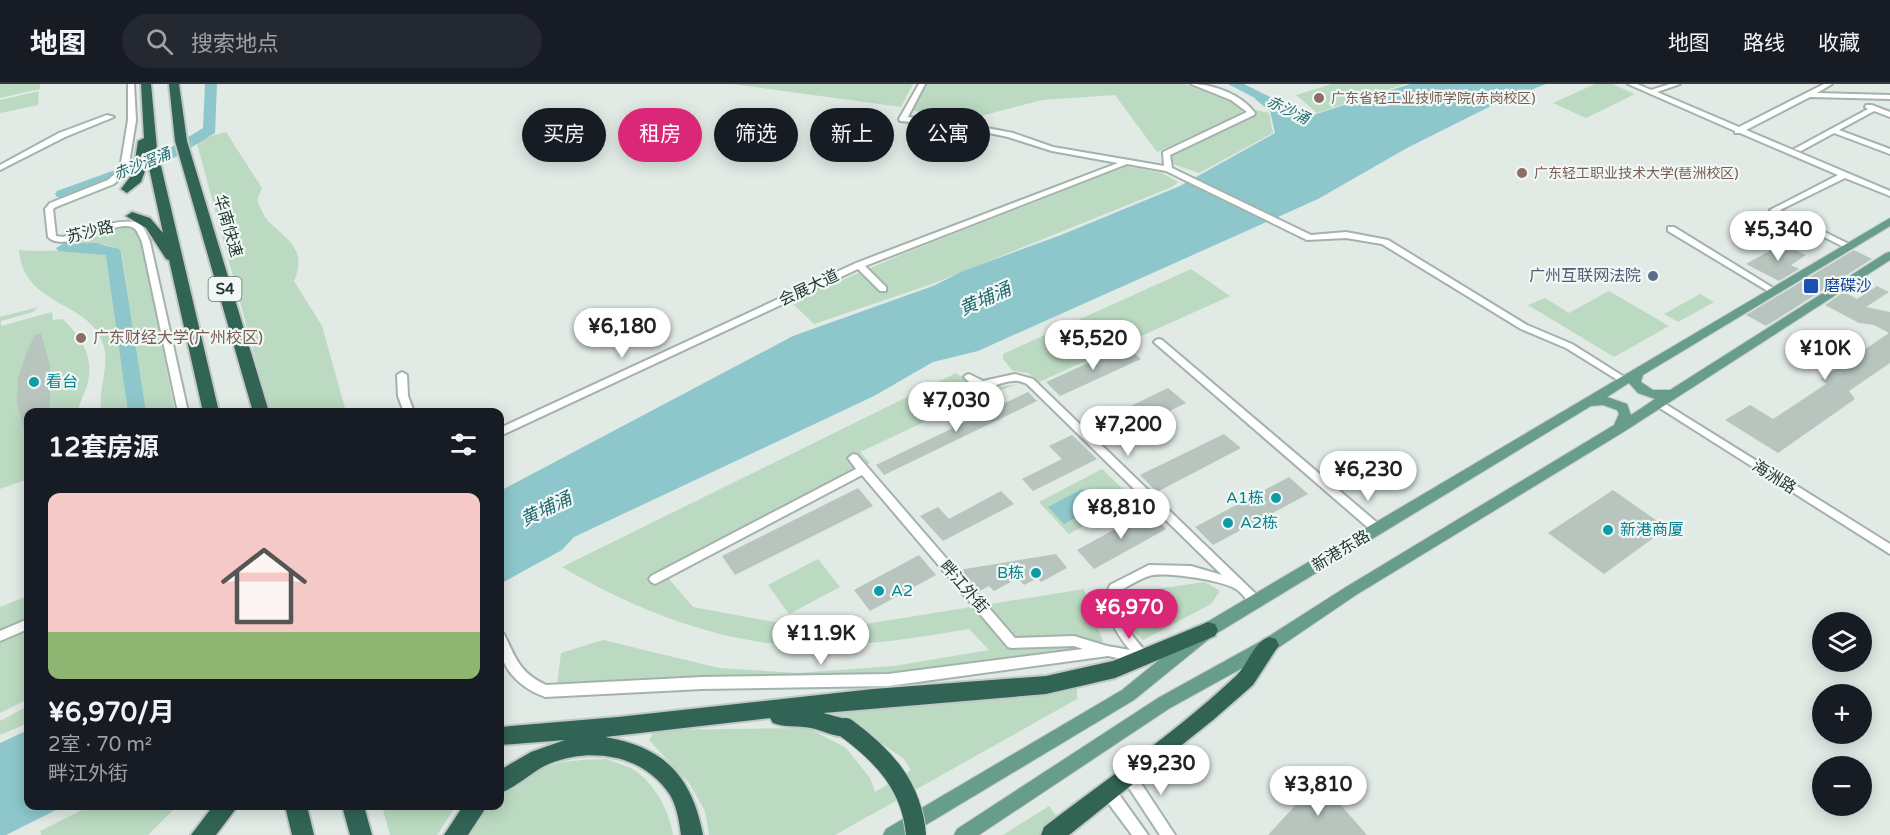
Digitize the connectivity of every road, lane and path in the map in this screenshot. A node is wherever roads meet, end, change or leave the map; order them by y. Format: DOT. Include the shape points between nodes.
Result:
graph roads {
  1 [pos="131,84"];
  2 [pos="146,84"];
  3 [pos="174,84"];
  4 [pos="922,84"];
  5 [pos="1194,84"];
  6 [pos="1631,84"];
  7 [pos="1677,84"];
  8 [pos="1828,84"];
  9 [pos="1651,92"];
  10 [pos="1809,95"];
  11 [pos="1890,97"];
  12 [pos="1890,115"];
  13 [pos="110,117"];
  14 [pos="1833,130"];
  15 [pos="1738,131"];
  16 [pos="1798,149"];
  17 [pos="147,150"];
  18 [pos="1890,152"];
  19 [pos="1125,163"];
  20 [pos="0,168"];
  21 [pos="1168,169"];
  22 [pos="1844,175"];
  23 [pos="131,186"];
  24 [pos="1890,194"];
  25 [pos="132,216"];
  26 [pos="1890,221"];
  27 [pos="1671,229"];
  28 [pos="1849,246"];
  29 [pos="1890,255"];
  30 [pos="859,265"];
  31 [pos="178,268"];
  32 [pos="883,289"];
  33 [pos="1774,291"];
  34 [pos="1159,342"];
  35 [pos="1638,372"];
  36 [pos="402,375"];
  37 [pos="969,377"];
  38 [pos="1624,380"];
  39 [pos="1674,393"];
  40 [pos="1584,404"];
  41 [pos="1654,406"];
  42 [pos="182,408"];
  43 [pos="210,408"];
  44 [pos="260,408"];
  45 [pos="407,408"];
  46 [pos="1620,428"];
  47 [pos="504,430"];
  48 [pos="853,458"];
  49 [pos="863,470"];
  50 [pos="1377,529"];
  51 [pos="1890,550"];
  52 [pos="655,579"];
  53 [pos="1239,585"];
  54 [pos="1257,602"];
  55 [pos="24,626"];
  56 [pos="1208,630"];
  57 [pos="0,636"];
  58 [pos="1269,645"];
  59 [pos="504,647"];
  60 [pos="1108,651"];
  61 [pos="1144,658"];
  62 [pos="612,727"];
  63 [pos="504,735"];
  64 [pos="1128,775"];
  65 [pos="504,780"];
  66 [pos="1108,791"];
  67 [pos="224,810"];
  68 [pos="298,810"];
  69 [pos="354,810"];
  70 [pos="473,810"];
  71 [pos="202,835"];
  72 [pos="303,835"];
  73 [pos="361,835"];
  74 [pos="455,835"];
  75 [pos="692,835"];
  76 [pos="892,835"];
  77 [pos="916,835"];
  78 [pos="963,835"];
  79 [pos="1052,835"];
  80 [pos="1141,835"];
  81 [pos="1168,835"];
  1 -- 42 [label="street, 苏沙路" via="132,120 122,173 53,205 49,209 52,237 63,240 124,224 138,227 146,242"];
  2 -- 17 [label="highway"];
  3 -- 44 [label="highway, 华南快速 / S4" via="181,141"];
  4 -- 19 [label="street" via="903,119 961,125"];
  5 -- 21 [label="street" via="1248,107 1251,113 1166,154"];
  6 -- 9 [label="street"];
  7 -- 9 [label="street"];
  8 -- 10 [label="street"];
  9 -- 15 [label="street"];
  10 -- 11 [label="street"];
  10 -- 15 [label="street"];
  12 -- 14 [label="street" via="1871,108"];
  13 -- 20 [label="street" via="62,135"];
  14 -- 16 [label="street"];
  14 -- 18 [label="street"];
  15 -- 22 [label="street"];
  17 -- 23 [label="highway"];
  17 -- 31 [label="highway, S4" via="157,174"];
  19 -- 21 [label="street"];
  19 -- 30 [label="street, 会展大道"];
  21 -- 38 [label="street" via="1310,238 1346,235 1384,242 1524,327 1569,346"];
  22 -- 24 [label="street"];
  22 -- 28 [label="street" via="1774,210"];
  25 -- 31 [label="highway" via="142,218 155,229"];
  26 -- 28 [label="main road, 新港东路"];
  27 -- 33 [label="street"];
  28 -- 33 [label="main road, 新港东路"];
  29 -- 39 [label="main road"];
  30 -- 32 [label="street"];
  30 -- 47 [label="street, 会展大道"];
  31 -- 43 [label="highway, S4"];
  33 -- 35 [label="main road, 新港东路"];
  34 -- 50 [label="street"];
  35 -- 38 [label="main road, 新港东路"];
  35 -- 39 [label="main road" via="1635,382 1642,390 1654,396"];
  36 -- 45 [label="street" via="402,396"];
  37 -- 53 [label="street" via="976,384 992,386 1014,377 1028,384"];
  38 -- 40 [label="main road, 新港东路"];
  38 -- 41 [label="main road"];
  39 -- 41 [label="main road"];
  40 -- 46 [label="main road" via="1604,400 1617,404 1625,414"];
  40 -- 50 [label="main road, 新港东路"];
  41 -- 46 [label="main road"];
  41 -- 51 [label="street, 海洲路"];
  46 -- 58 [label="main road"];
  48 -- 49 [label="street, 畔江外街"];
  49 -- 52 [label="street"];
  49 -- 60 [label="street, 畔江外街" via="1012,643 1074,641"];
  50 -- 54 [label="main road, 新港东路"];
  53 -- 54 [label="street"];
  53 -- 61 [label="street" via="1191,571 1149,570 1114,588 1111,599 1122,633"];
  54 -- 56 [label="main road, 新港东路"];
  55 -- 57 [label="street"];
  56 -- 61 [label="highway"];
  56 -- 76 [label="main road, 新港东路" via="1128,695"];
  58 -- 64 [label="highway" via="1246,679"];
  58 -- 78 [label="main road" via="1164,703"];
  59 -- 60 [label="street" via="515,673 545,691 888,680"];
  60 -- 61 [label="street"];
  61 -- 62 [label="highway" via="1106,672 1046,685 873,698"];
  62 -- 63 [label="highway"];
  62 -- 77 [label="highway, bridge" via="790,716 846,728 891,766 909,794"];
  64 -- 66 [label="highway"];
  64 -- 81 [label="street"];
  65 -- 75 [label="highway" via="526,764 554,752 587,746 631,751 664,770 675,783 686,801"];
  66 -- 79 [label="highway"];
  66 -- 80 [label="street"];
  67 -- 71 [label="highway"];
  68 -- 72 [label="highway"];
  69 -- 73 [label="highway"];
  70 -- 74 [label="highway"];
}
